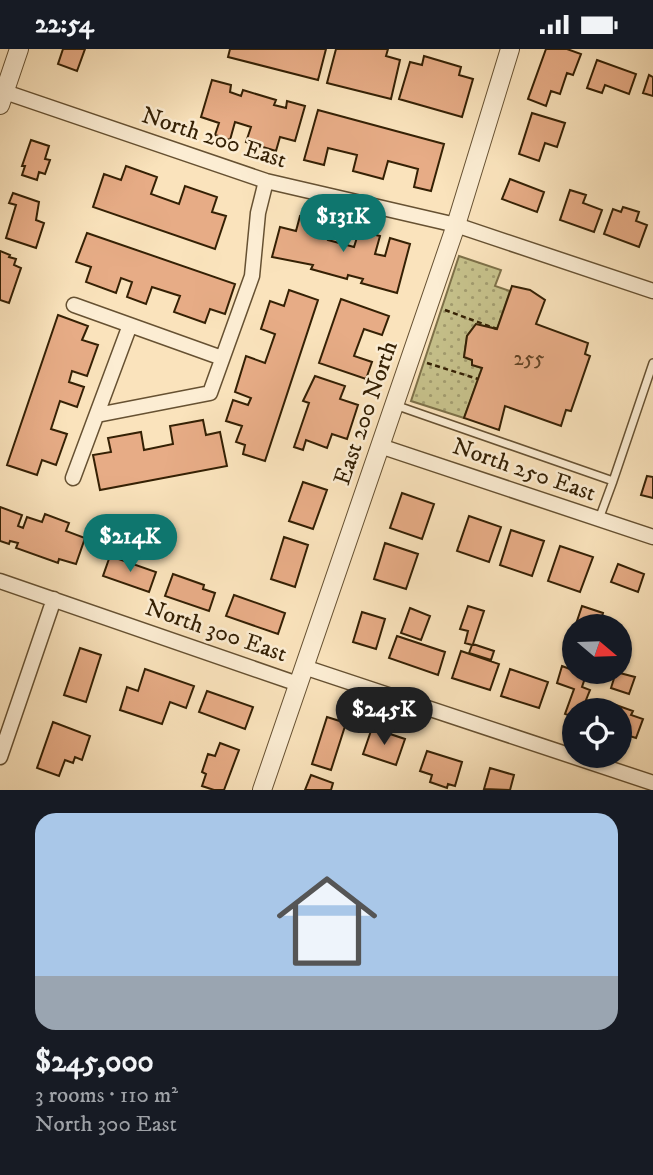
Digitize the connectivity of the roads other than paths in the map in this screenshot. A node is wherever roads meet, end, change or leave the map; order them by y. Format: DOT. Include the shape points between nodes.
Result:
graph roads {
  1 [pos="19,49"];
  2 [pos="506,50"];
  3 [pos="2,99"];
  4 [pos="266,181"];
  5 [pos="456,225"];
  6 [pos="653,291"];
  7 [pos="74,305"];
  8 [pos="130,325"];
  9 [pos="222,358"];
  10 [pos="653,363"];
  11 [pos="394,405"];
  12 [pos="97,415"];
  13 [pos="380,446"];
  14 [pos="73,478"];
  15 [pos="613,481"];
  16 [pos="600,519"];
  17 [pos="653,537"];
  18 [pos="0,580"];
  19 [pos="54,599"];
  20 [pos="301,676"];
  21 [pos="0,757"];
  22 [pos="653,783"];
  23 [pos="262,790"];
  1 -- 3 [label="street"];
  2 -- 5 [label="street, East 200 North"];
  3 -- 4 [label="street, North 200 East"];
  4 -- 5 [label="street, North 200 East"];
  4 -- 9 [label="street" via="252,277"];
  5 -- 6 [label="street, North 200 East"];
  5 -- 11 [label="street, East 200 North"];
  7 -- 8 [label="street"];
  8 -- 9 [label="street"];
  8 -- 12 [label="street"];
  9 -- 12 [label="street" via="211,393"];
  10 -- 15 [label="lane"];
  11 -- 13 [label="street, East 200 North"];
  11 -- 15 [label="lane"];
  12 -- 14 [label="street"];
  13 -- 16 [label="street, North 250 East"];
  13 -- 20 [label="street, East 200 North"];
  15 -- 16 [label="lane"];
  16 -- 17 [label="street, North 250 East"];
  18 -- 19 [label="street, North 300 East"];
  19 -- 20 [label="street, North 300 East"];
  19 -- 21 [label="street"];
  20 -- 22 [label="street, North 300 East"];
  20 -- 23 [label="street, East 200 North"];
}
